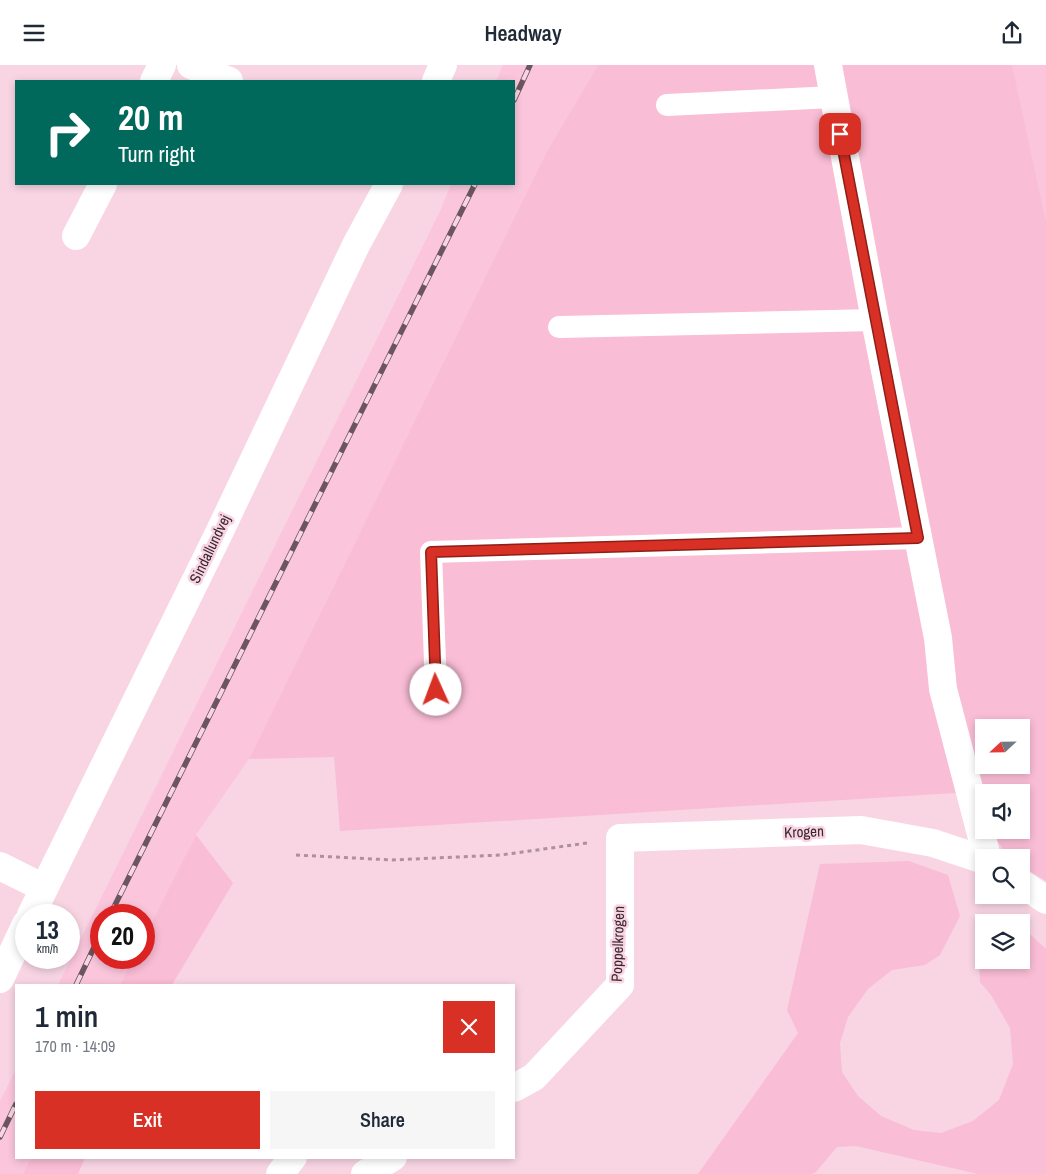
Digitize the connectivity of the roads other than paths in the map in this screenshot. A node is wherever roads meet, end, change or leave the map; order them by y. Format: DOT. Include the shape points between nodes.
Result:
graph roads {
  1 [pos="162,65"];
  2 [pos="191,65"];
  3 [pos="443,65"];
  4 [pos="828,65"];
  5 [pos="154,80"];
  6 [pos="226,80"];
  7 [pos="436,80"];
  8 [pos="833,97"];
  9 [pos="667,105"];
  10 [pos="102,185"];
  11 [pos="388,185"];
  12 [pos="76,237"];
  13 [pos="875,320"];
  14 [pos="558,327"];
  15 [pos="918,538"];
  16 [pos="436,690"];
  17 [pos="620,838"];
  18 [pos="985,849"];
  19 [pos="975,857"];
  20 [pos="0,866"];
  21 [pos="44,888"];
  22 [pos="1030,889"];
  23 [pos="1046,899"];
  24 [pos="36,904"];
  25 [pos="15,947"];
  26 [pos="0,979"];
  27 [pos="520,1079"];
  28 [pos="291,1159"];
  29 [pos="390,1159"];
  30 [pos="280,1174"];
  31 [pos="365,1174"];
  1 -- 5 [label="street"];
  2 -- 6 [label="street"];
  3 -- 7 [label="street"];
  4 -- 8 [label="street"];
  8 -- 9 [label="lane"];
  8 -- 13 [label="street"];
  10 -- 12 [label="street"];
  11 -- 21 [label="street, Sindallundvej" via="356,245"];
  13 -- 14 [label="lane"];
  13 -- 15 [label="street"];
  15 -- 16 [label="lane" via="431,552"];
  15 -- 18 [label="street" via="938,637 943,689"];
  17 -- 19 [label="street, Krogen" via="861,830 933,843"];
  17 -- 27 [label="street, Poppelkrogen" via="620,985"];
  20 -- 21 [label="street"];
  21 -- 24 [label="street, Sindallundvej"];
  22 -- 23 [label="street"];
  25 -- 26 [label="street"];
  28 -- 30 [label="street"];
  29 -- 31 [label="street"];
}
